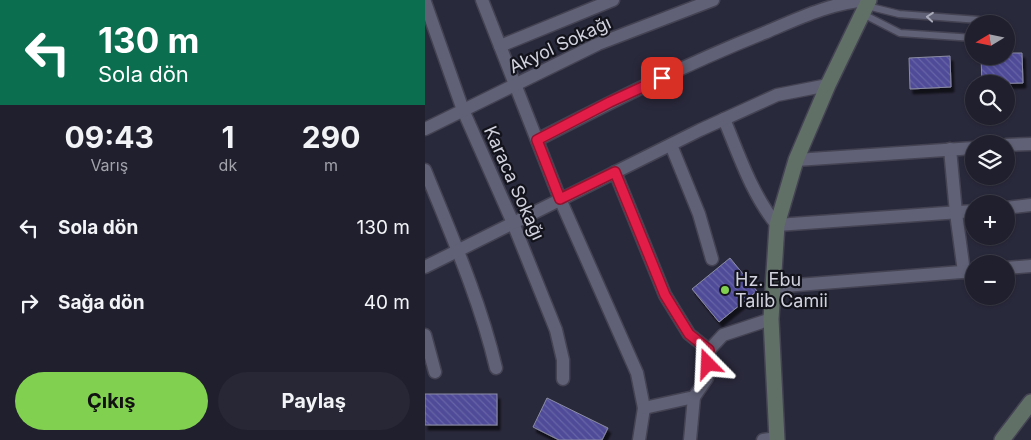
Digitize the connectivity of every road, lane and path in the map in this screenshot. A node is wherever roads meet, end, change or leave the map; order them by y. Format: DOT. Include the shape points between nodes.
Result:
graph roads {
  1 [pos="482,0"];
  2 [pos="613,0"];
  3 [pos="713,0"];
  4 [pos="425,2"];
  5 [pos="867,5"];
  6 [pos="965,19"];
  7 [pos="965,37"];
  8 [pos="500,46"];
  9 [pos="515,85"];
  10 [pos="829,85"];
  11 [pos="463,110"];
  12 [pos="723,119"];
  13 [pos="425,129"];
  14 [pos="537,140"];
  15 [pos="1031,144"];
  16 [pos="671,145"];
  17 [pos="1015,145"];
  18 [pos="965,149"];
  19 [pos="950,150"];
  20 [pos="796,160"];
  21 [pos="425,170"];
  22 [pos="615,172"];
  23 [pos="560,199"];
  24 [pos="1031,205"];
  25 [pos="1015,207"];
  26 [pos="965,212"];
  27 [pos="956,213"];
  28 [pos="513,223"];
  29 [pos="777,225"];
  30 [pos="457,251"];
  31 [pos="965,255"];
  32 [pos="711,259"];
  33 [pos="1031,266"];
  34 [pos="1015,267"];
  35 [pos="425,268"];
  36 [pos="965,271"];
  37 [pos="772,287"];
  38 [pos="771,319"];
  39 [pos="425,335"];
  40 [pos="709,350"];
  41 [pos="496,368"];
  42 [pos="435,372"];
  43 [pos="563,379"];
  44 [pos="693,397"];
  45 [pos="1031,402"];
  46 [pos="644,408"];
  47 [pos="772,439"];
  48 [pos="639,440"];
  49 [pos="690,440"];
  50 [pos="1002,440"];
  1 -- 8 [label="street"];
  2 -- 8 [label="street"];
  3 -- 9 [label="street, Akyol Sokağı" via="598,44"];
  4 -- 11 [label="street, Karaca Sokağı"];
  6 -- 5 [label="lane, one-way" via="899,14"];
  5 -- 7 [label="lane" via="901,33"];
  5 -- 10 [label="street"];
  5 -- 14 [label="street" via="844,3 730,46"];
  8 -- 9 [label="street"];
  9 -- 11 [label="street, Akyol Sokağı"];
  9 -- 14 [label="street"];
  10 -- 12 [label="street" via="777,95"];
  10 -- 20 [label="street"];
  11 -- 13 [label="street, Akyol Sokağı"];
  11 -- 28 [label="street, Karaca Sokağı"];
  12 -- 16 [label="street"];
  12 -- 29 [label="street" via="749,180"];
  14 -- 23 [label="street"];
  15 -- 17 [label="street"];
  16 -- 22 [label="street"];
  16 -- 32 [label="street" via="699,214"];
  18 -- 19 [label="street"];
  19 -- 20 [label="street"];
  19 -- 27 [label="street"];
  20 -- 29 [label="street"];
  21 -- 30 [label="street"];
  22 -- 23 [label="street"];
  22 -- 40 [label="street" via="665,295 689,334"];
  23 -- 28 [label="street"];
  23 -- 46 [label="street" via="637,372"];
  24 -- 25 [label="street"];
  26 -- 27 [label="street"];
  27 -- 29 [label="street"];
  27 -- 31 [label="street"];
  28 -- 30 [label="street"];
  28 -- 43 [label="street, Karaca Sokağı" via="556,330 563,360"];
  29 -- 37 [label="street"];
  30 -- 35 [label="street"];
  30 -- 41 [label="street" via="489,339"];
  33 -- 34 [label="street"];
  36 -- 37 [label="street"];
  37 -- 38 [label="street"];
  38 -- 40 [label="street" via="723,335"];
  38 -- 47 [label="street"];
  39 -- 42 [label="street"];
  40 -- 44 [label="street" via="707,378"];
  44 -- 46 [label="street"];
  44 -- 49 [label="street"];
  45 -- 50 [label="street"];
  46 -- 48 [label="street"];
}
